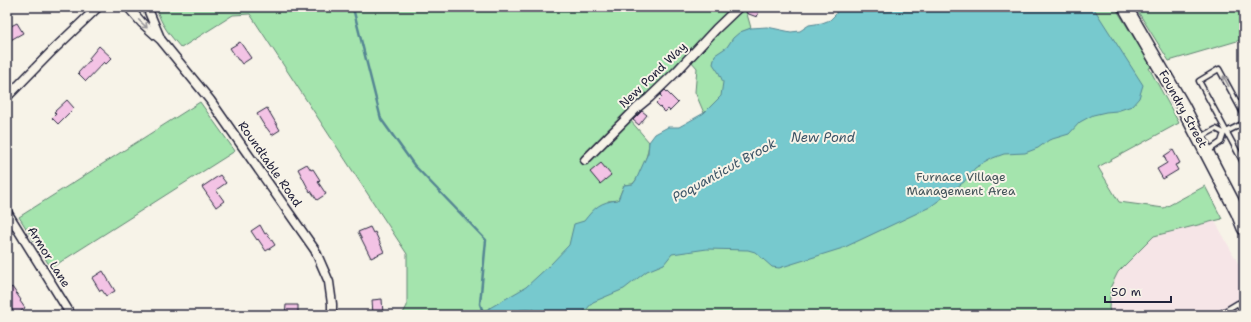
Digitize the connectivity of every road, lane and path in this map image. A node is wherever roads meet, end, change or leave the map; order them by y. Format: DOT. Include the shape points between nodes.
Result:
graph roads {
  1 [pos="98,7"];
  2 [pos="128,7"];
  3 [pos="147,7"];
  4 [pos="739,7"];
  5 [pos="1125,7"];
  6 [pos="161,40"];
  7 [pos="7,97"];
  8 [pos="1244,115"];
  9 [pos="1244,123"];
  10 [pos="1225,132"];
  11 [pos="1199,138"];
  12 [pos="1206,152"];
  13 [pos="585,160"];
  14 [pos="1244,164"];
  15 [pos="7,212"];
  16 [pos="1241,217"];
  17 [pos="1244,228"];
  18 [pos="71,315"];
  19 [pos="332,315"];
  20 [pos="1218,315"];
  21 [pos="1244,315"];
  1 -- 7 [label="street"];
  2 -- 6 [label="street, Roundtable Road, one-way"];
  3 -- 6 [label="street, Roundtable Road"];
  4 -- 13 [label="street, New Pond Way"];
  5 -- 11 [label="highway, Foundry Street"];
  6 -- 19 [label="street, Roundtable Road" via="210,100 315,250 328,282"];
  8 -- 10 [label="lane, one-way" via="1219,69 1200,81"];
  9 -- 10 [label="lane"];
  10 -- 11 [label="lane" via="1216,129"];
  10 -- 12 [label="lane" via="1220,142"];
  10 -- 14 [label="lane"];
  11 -- 12 [label="highway, Foundry Street"];
  12 -- 16 [label="highway, Foundry Street"];
  15 -- 18 [label="street, Armor Lane"];
  16 -- 17 [label="highway, Foundry Street"];
  20 -- 21 [label="lane" via="1238,303"];
}
